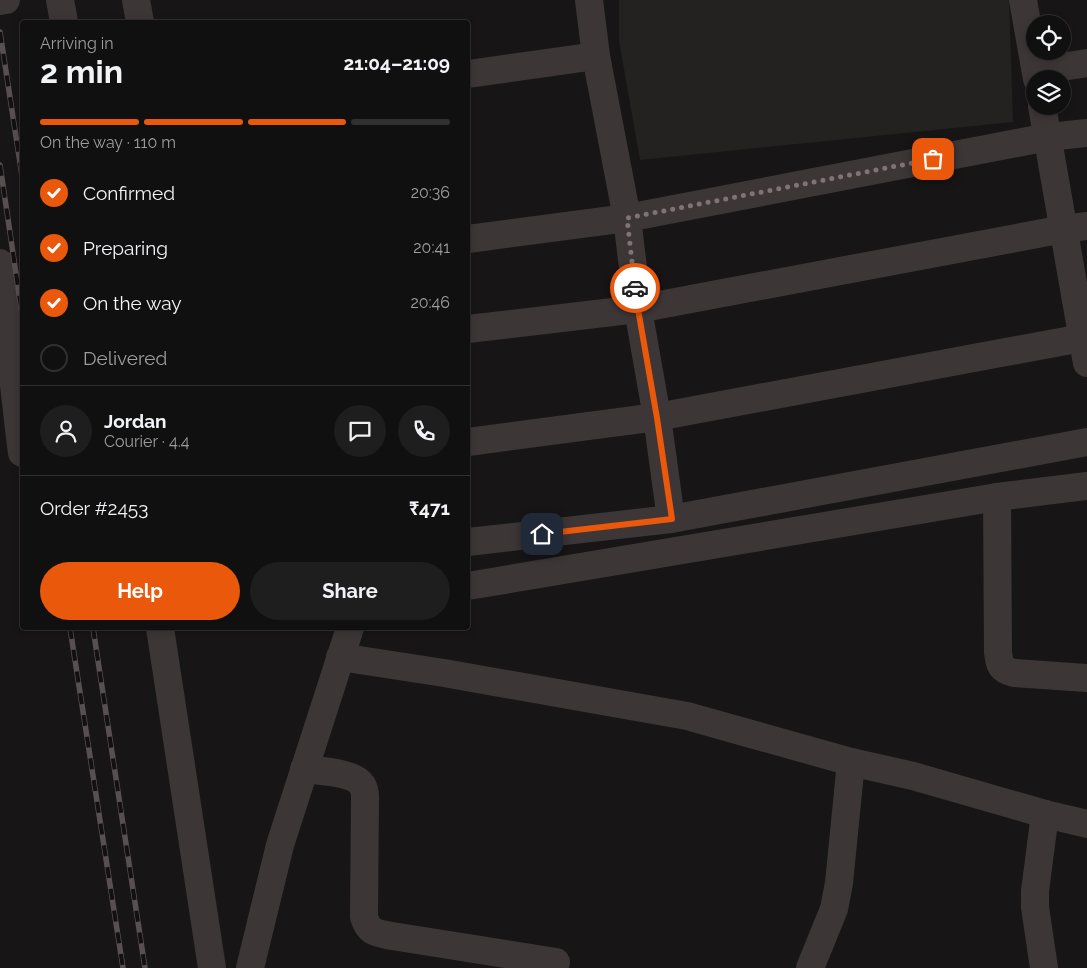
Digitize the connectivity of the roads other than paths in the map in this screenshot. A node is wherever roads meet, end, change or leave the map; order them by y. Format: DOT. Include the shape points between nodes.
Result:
graph roads {
  1 [pos="6,0"];
  2 [pos="60,0"];
  3 [pos="136,0"];
  4 [pos="589,0"];
  5 [pos="1023,0"];
  6 [pos="0,1"];
  7 [pos="64,20"];
  8 [pos="140,20"];
  9 [pos="596,56"];
  10 [pos="1087,63"];
  11 [pos="1036,70"];
  12 [pos="1058,70"];
  13 [pos="470,74"];
  14 [pos="1044,115"];
  15 [pos="1087,132"];
  16 [pos="1048,137"];
  17 [pos="627,218"];
  18 [pos="1076,228"];
  19 [pos="470,239"];
  20 [pos="0,263"];
  21 [pos="638,309"];
  22 [pos="470,329"];
  23 [pos="1085,346"];
  24 [pos="657,418"];
  25 [pos="14,436"];
  26 [pos="470,442"];
  27 [pos="1087,442"];
  28 [pos="1087,486"];
  29 [pos="997,497"];
  30 [pos="672,519"];
  31 [pos="470,542"];
  32 [pos="470,586"];
  33 [pos="160,630"];
  34 [pos="349,630"];
  35 [pos="340,657"];
  36 [pos="1087,678"];
  37 [pos="851,762"];
  38 [pos="304,769"];
  39 [pos="1044,814"];
  40 [pos="1087,824"];
  41 [pos="556,962"];
  42 [pos="212,968"];
  43 [pos="250,968"];
  44 [pos="810,968"];
  45 [pos="1044,968"];
  1 -- 6 [label="street"];
  2 -- 7 [label="street"];
  3 -- 8 [label="street"];
  4 -- 9 [label="street"];
  5 -- 11 [label="street"];
  9 -- 13 [label="street"];
  9 -- 17 [label="street"];
  10 -- 12 [label="street"];
  14 -- 16 [label="street"];
  15 -- 16 [label="street"];
  16 -- 17 [label="street"];
  16 -- 18 [label="street"];
  17 -- 19 [label="street"];
  17 -- 21 [label="street"];
  18 -- 21 [label="street"];
  18 -- 23 [label="street"];
  20 -- 25 [label="street"];
  21 -- 22 [label="street"];
  21 -- 24 [label="street"];
  23 -- 24 [label="street"];
  24 -- 26 [label="street"];
  24 -- 30 [label="street"];
  27 -- 30 [label="street"];
  28 -- 29 [label="street"];
  29 -- 32 [label="street"];
  29 -- 36 [label="street" via="1000,664 1004,670 1014,673"];
  30 -- 31 [label="street"];
  33 -- 42 [label="street"];
  34 -- 35 [label="street"];
  35 -- 37 [label="street" via="687,716"];
  35 -- 38 [label="street"];
  37 -- 39 [label="street" via="913,776"];
  37 -- 44 [label="street" via="834,909"];
  38 -- 41 [label="street" via="344,774 362,785 365,797 364,917 367,927 376,933 392,936"];
  38 -- 43 [label="street" via="280,845"];
  39 -- 40 [label="street"];
  39 -- 45 [label="street" via="1035,907"];
}
